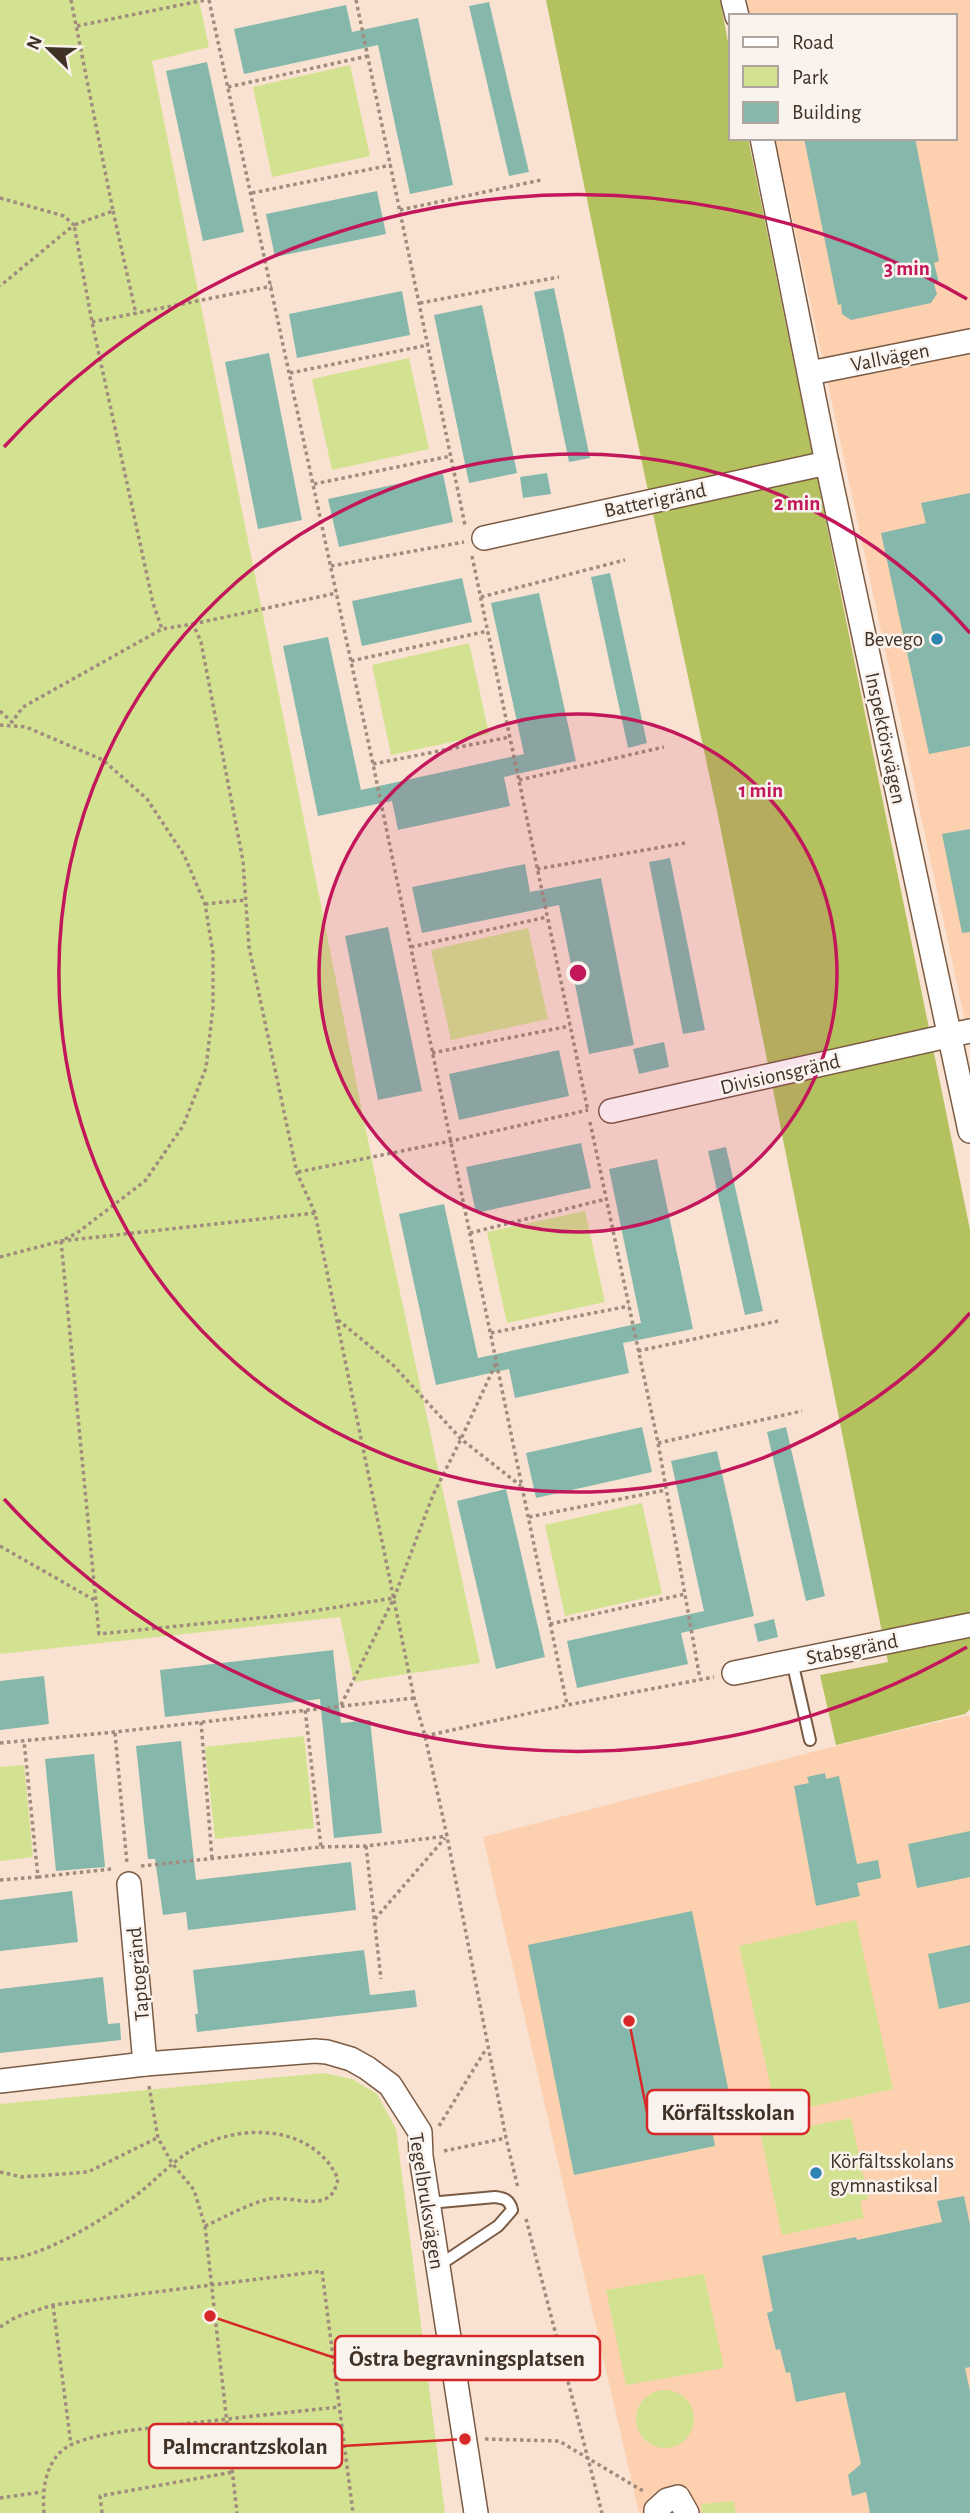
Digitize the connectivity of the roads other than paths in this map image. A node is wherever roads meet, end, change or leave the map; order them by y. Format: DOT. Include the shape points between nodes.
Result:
graph roads {
  1 [pos="762,140"];
  2 [pos="970,341"];
  3 [pos="810,373"];
  4 [pos="827,463"];
  5 [pos="481,538"];
  6 [pos="960,1033"];
  7 [pos="611,1111"];
  8 [pos="970,1130"];
  9 [pos="970,1625"];
  10 [pos="792,1661"];
  11 [pos="734,1673"];
  12 [pos="810,1740"];
  13 [pos="128,1876"];
  14 [pos="145,2064"];
  15 [pos="0,2081"];
  16 [pos="429,2203"];
  17 [pos="438,2266"];
  18 [pos="476,2513"];
  19 [pos="656,2513"];
  20 [pos="687,2513"];
  1 -- 3 [label="street, Inspektörsvägen"];
  2 -- 3 [label="street, Vallvägen"];
  3 -- 4 [label="street, Inspektörsvägen"];
  4 -- 5 [label="street, Batterigränd"];
  4 -- 6 [label="street, Inspektörsvägen"];
  6 -- 7 [label="street, Divisionsgränd"];
  6 -- 8 [label="street, Inspektörsvägen"];
  9 -- 10 [label="street, Stabsgränd"];
  10 -- 11 [label="street, Stabsgränd"];
  10 -- 12 [label="lane"];
  13 -- 14 [label="street, Taptogränd"];
  14 -- 15 [label="street, Tegelbruksvägen"];
  14 -- 16 [label="street, Tegelbruksvägen" via="315,2051 368,2067 390,2085 420,2132"];
  16 -- 17 [label="street, Tegelbruksvägen"];
  16 -- 17 [label="lane" via="495,2197 517,2203 498,2226"];
  17 -- 18 [label="street, Tegelbruksvägen"];
  19 -- 20 [label="street" via="667,2500 678,2497"];
}
